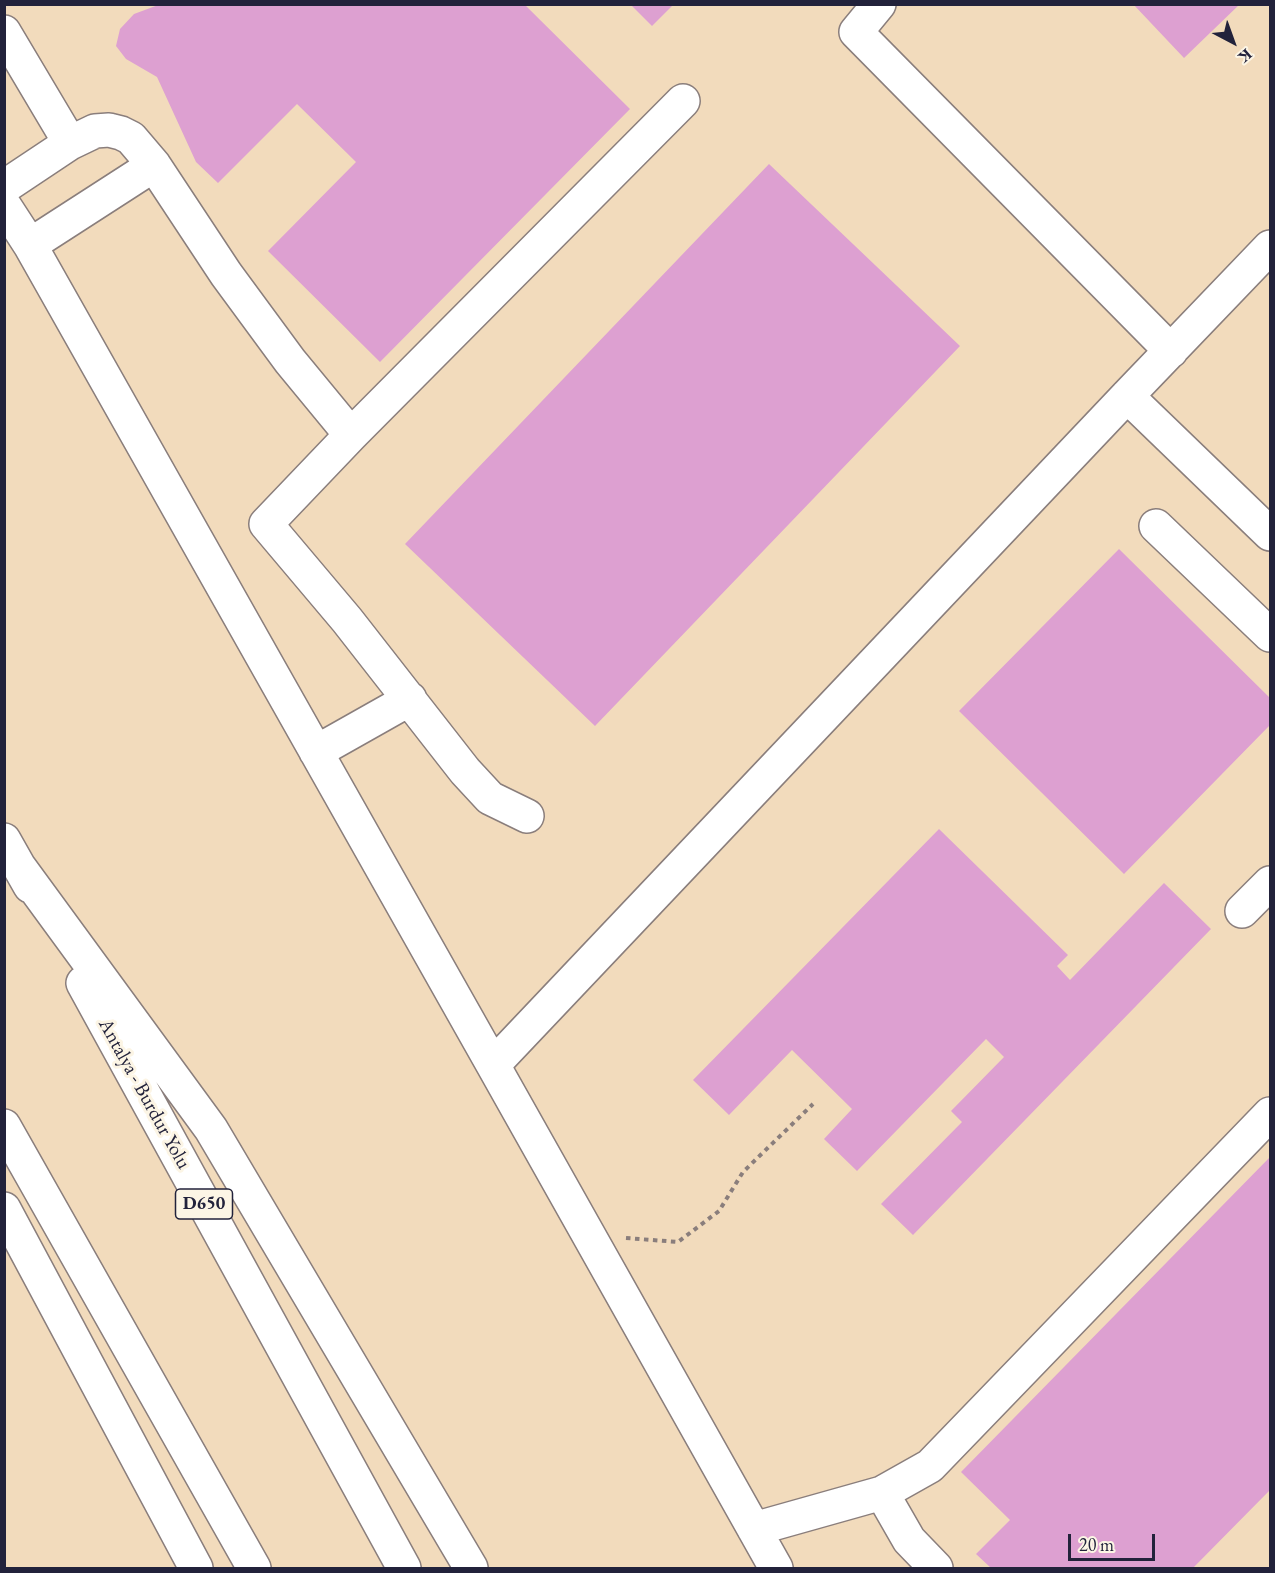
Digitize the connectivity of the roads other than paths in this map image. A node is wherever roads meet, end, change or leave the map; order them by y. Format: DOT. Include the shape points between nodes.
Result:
graph roads {
  1 [pos="879,4"];
  2 [pos="4,32"];
  3 [pos="683,101"];
  4 [pos="70,143"];
  5 [pos="154,165"];
  6 [pos="4,187"];
  7 [pos="4,205"];
  8 [pos="30,245"];
  9 [pos="1270,247"];
  10 [pos="1171,351"];
  11 [pos="1127,396"];
  12 [pos="351,435"];
  13 [pos="1156,526"];
  14 [pos="1270,534"];
  15 [pos="1270,635"];
  16 [pos="410,699"];
  17 [pos="316,752"];
  18 [pos="528,816"];
  19 [pos="12,854"];
  20 [pos="1270,883"];
  21 [pos="1242,911"];
  22 [pos="493,1065"];
  23 [pos="1270,1114"];
  24 [pos="4,1126"];
  25 [pos="4,1209"];
  26 [pos="882,1493"];
  27 [pos="754,1530"];
  28 [pos="196,1569"];
  29 [pos="254,1569"];
  30 [pos="404,1569"];
  31 [pos="471,1569"];
  32 [pos="776,1569"];
  33 [pos="936,1569"];
  1 -- 10 [label="main road" via="856,32"];
  2 -- 4 [label="main road"];
  3 -- 12 [label="main road"];
  4 -- 5 [label="main road" via="95,131 121,133 131,138"];
  4 -- 6 [label="main road"];
  5 -- 8 [label="main road"];
  5 -- 12 [label="main road" via="226,274"];
  7 -- 8 [label="main road"];
  8 -- 17 [label="main road"];
  9 -- 10 [label="main road"];
  10 -- 11 [label="main road"];
  11 -- 14 [label="main road"];
  11 -- 22 [label="main road"];
  12 -- 16 [label="main road" via="266,524"];
  13 -- 15 [label="main road"];
  16 -- 17 [label="main road"];
  16 -- 18 [label="main road" via="490,798"];
  17 -- 22 [label="main road"];
  19 -- 30 [label="main road, Antalya - Burdur Yolu / D650"];
  19 -- 31 [label="main road" via="211,1129"];
  20 -- 21 [label="main road"];
  22 -- 27 [label="main road"];
  23 -- 26 [label="main road" via="930,1466"];
  24 -- 29 [label="main road"];
  25 -- 28 [label="main road"];
  26 -- 27 [label="main road"];
  26 -- 33 [label="main road" via="909,1539"];
  27 -- 32 [label="main road"];
}
